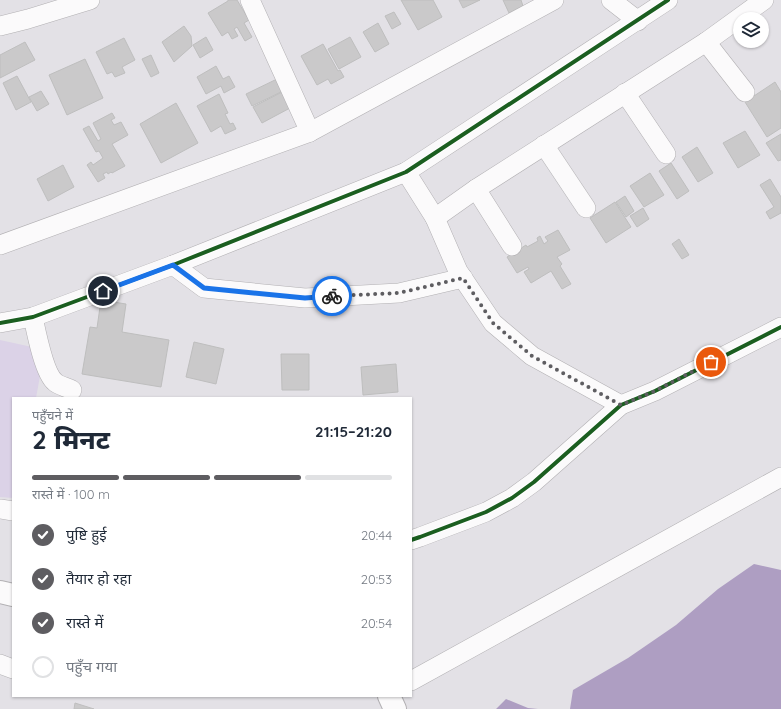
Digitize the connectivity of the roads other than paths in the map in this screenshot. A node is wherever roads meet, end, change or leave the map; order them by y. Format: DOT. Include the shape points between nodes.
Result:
graph roads {
  1 [pos="90,0"];
  2 [pos="250,0"];
  3 [pos="554,0"];
  4 [pos="611,0"];
  5 [pos="668,0"];
  6 [pos="764,0"];
  7 [pos="638,21"];
  8 [pos="0,26"];
  9 [pos="706,42"];
  10 [pos="745,92"];
  11 [pos="625,93"];
  12 [pos="310,132"];
  13 [pos="544,145"];
  14 [pos="666,154"];
  15 [pos="406,172"];
  16 [pos="476,189"];
  17 [pos="586,208"];
  18 [pos="435,218"];
  19 [pos="0,245"];
  20 [pos="512,246"];
  21 [pos="173,265"];
  22 [pos="463,278"];
  23 [pos="33,317"];
  24 [pos="0,323"];
  25 [pos="781,327"];
  26 [pos="72,390"];
  27 [pos="621,405"];
  28 [pos="781,477"];
  29 [pos="0,510"];
  30 [pos="12,511"];
  31 [pos="412,540"];
  32 [pos="0,592"];
  33 [pos="12,595"];
  34 [pos="0,664"];
  35 [pos="12,669"];
  36 [pos="412,680"];
  37 [pos="389,697"];
  38 [pos="395,709"];
  1 -- 8 [label="street"];
  2 -- 12 [label="street"];
  3 -- 12 [label="street"];
  4 -- 7 [label="street"];
  5 -- 7 [label="street"];
  6 -- 9 [label="street"];
  7 -- 15 [label="street"];
  9 -- 10 [label="street"];
  9 -- 11 [label="street"];
  11 -- 13 [label="street"];
  11 -- 14 [label="street"];
  12 -- 19 [label="street"];
  13 -- 16 [label="street"];
  13 -- 17 [label="street"];
  15 -- 18 [label="street"];
  15 -- 21 [label="street"];
  16 -- 18 [label="street"];
  16 -- 20 [label="street"];
  18 -- 22 [label="street"];
  21 -- 22 [label="street" via="204,288 305,298 399,293"];
  21 -- 23 [label="street"];
  22 -- 27 [label="street" via="493,323 532,356"];
  23 -- 24 [label="street"];
  23 -- 26 [label="street" via="50,377 55,383"];
  25 -- 27 [label="street" via="655,391"];
  27 -- 31 [label="street" via="534,482 512,498 486,512"];
  28 -- 36 [label="street"];
  29 -- 30 [label="street"];
  32 -- 33 [label="main road"];
  34 -- 35 [label="street"];
  37 -- 38 [label="main road"];
}
